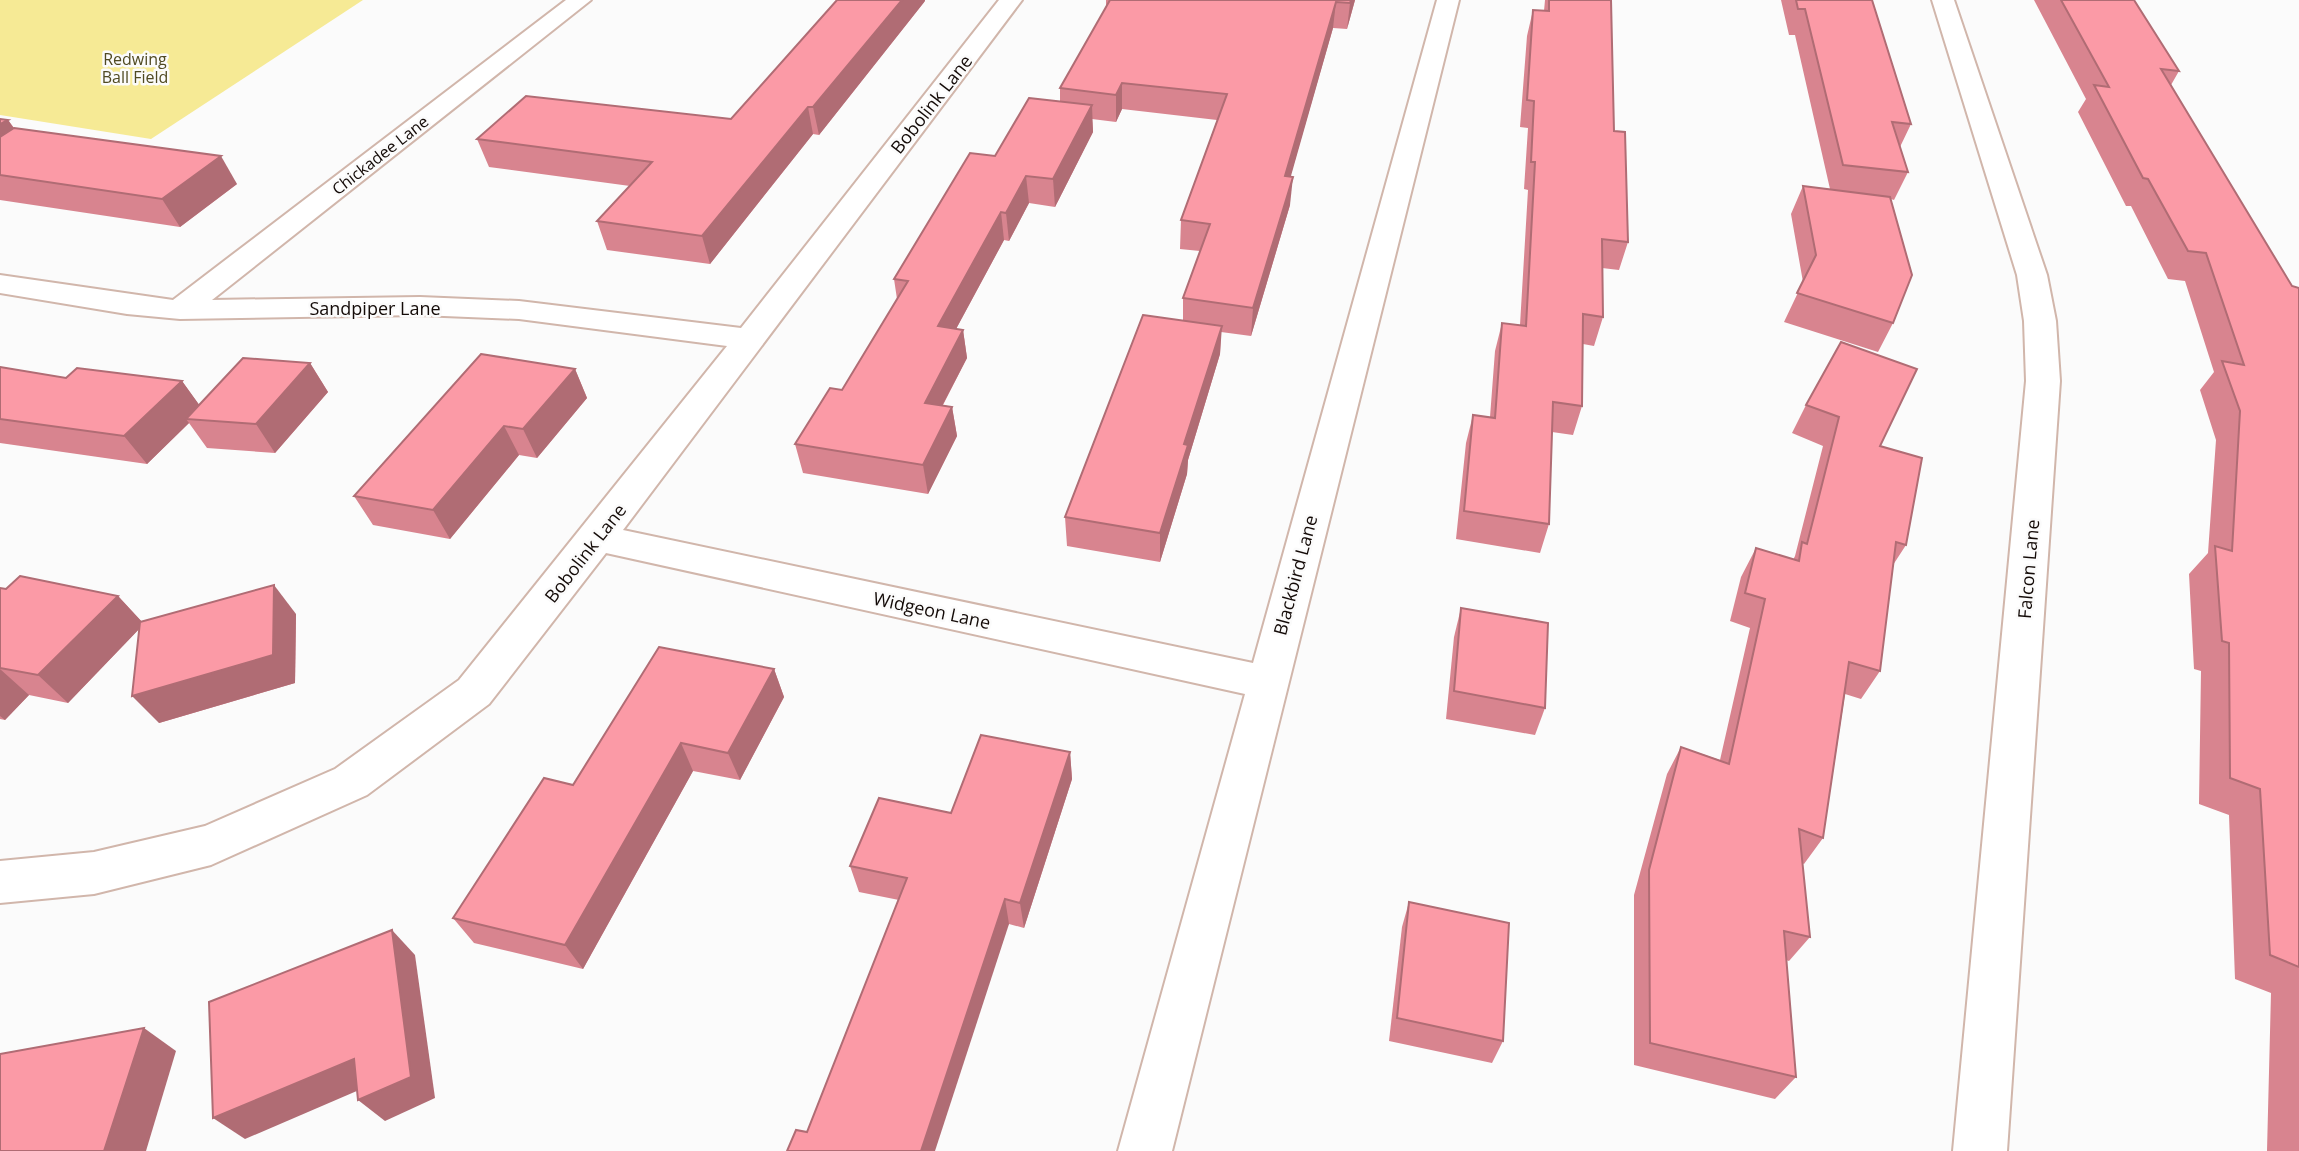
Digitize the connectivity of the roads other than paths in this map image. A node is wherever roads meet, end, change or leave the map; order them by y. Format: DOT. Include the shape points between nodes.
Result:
graph roads {
  1 [pos="580,0"];
  2 [pos="1011,0"];
  3 [pos="1448,0"];
  4 [pos="1943,0"];
  5 [pos="0,284"];
  6 [pos="180,310"];
  7 [pos="751,339"];
  8 [pos="597,538"];
  9 [pos="1266,682"];
  10 [pos="0,882"];
  11 [pos="1144,1151"];
  12 [pos="1980,1151"];
  1 -- 6 [label="street, Chickadee Lane"];
  2 -- 7 [label="street, Bobolink Lane"];
  3 -- 9 [label="street, Blackbird Lane"];
  4 -- 12 [label="street, Falcon Lane" via="2032,275 2043,381"];
  5 -- 6 [label="street, Sandpiper Lane" via="127,306"];
  6 -- 7 [label="street, Sandpiper Lane" via="420,306 519,310"];
  7 -- 8 [label="street, Bobolink Lane"];
  8 -- 9 [label="street, Widgeon Lane"];
  8 -- 10 [label="street, Bobolink Lane" via="474,692 351,782 211,845 94,873"];
  9 -- 11 [label="street, Blackbird Lane"];
}
